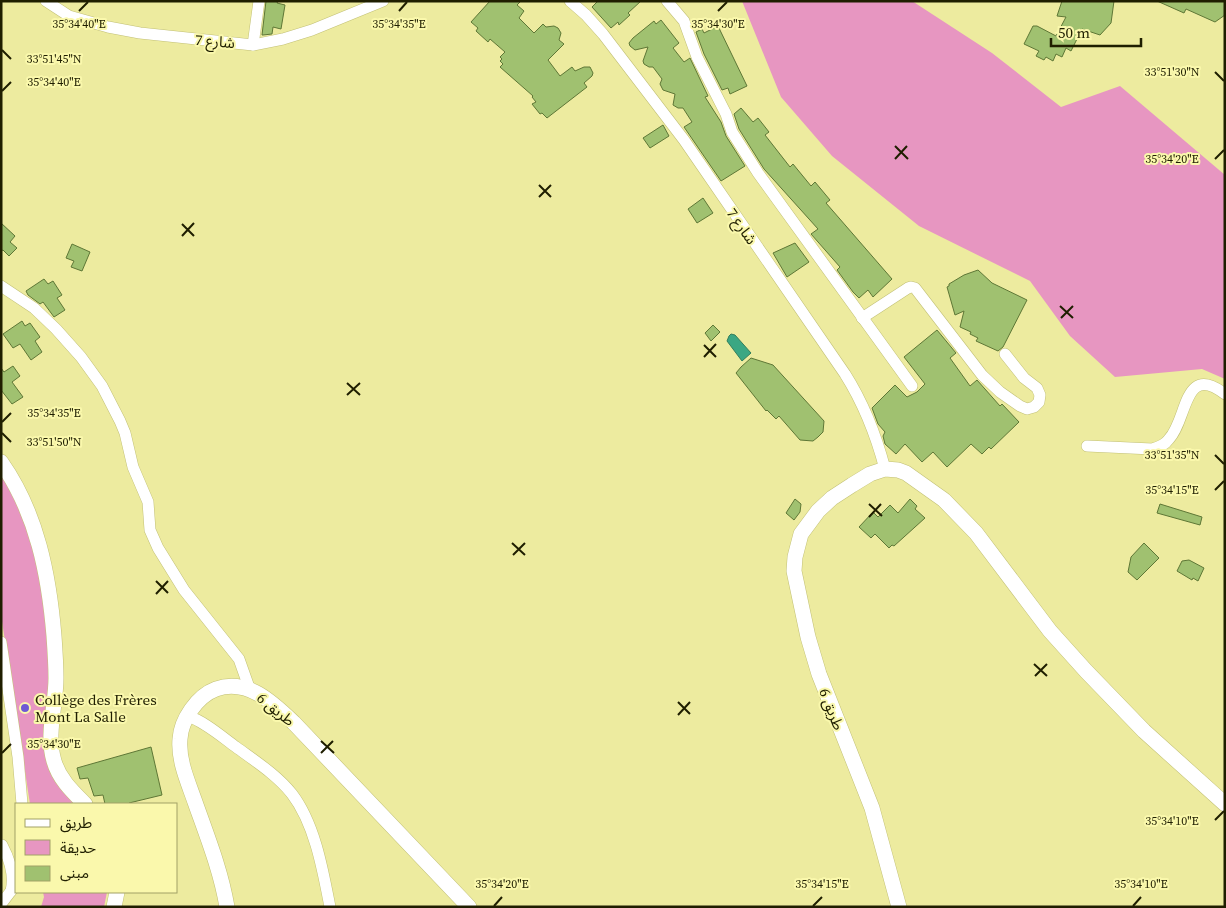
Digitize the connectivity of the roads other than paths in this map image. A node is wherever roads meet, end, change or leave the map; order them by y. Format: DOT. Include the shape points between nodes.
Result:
graph roads {
  1 [pos="46,1"];
  2 [pos="259,1"];
  3 [pos="383,1"];
  4 [pos="570,1"];
  5 [pos="667,1"];
  6 [pos="253,45"];
  7 [pos="1,286"];
  8 [pos="862,318"];
  9 [pos="1005,354"];
  10 [pos="912,386"];
  11 [pos="1225,394"];
  12 [pos="1087,446"];
  13 [pos="1,462"];
  14 [pos="885,469"];
  15 [pos="1,642"];
  16 [pos="250,690"];
  17 [pos="188,716"];
  18 [pos="22,803"];
  19 [pos="84,803"];
  20 [pos="1225,804"];
  21 [pos="2,845"];
  22 [pos="14,887"];
  23 [pos="117,893"];
  24 [pos="1,904"];
  25 [pos="114,907"];
  26 [pos="227,907"];
  27 [pos="330,907"];
  28 [pos="469,907"];
  29 [pos="899,907"];
  1 -- 6 [label="street, شارع 7" via="70,16 108,27"];
  2 -- 6 [label="street"];
  3 -- 6 [label="street, شارع 7" via="312,30"];
  4 -- 14 [label="street, شارع 7" via="603,34 684,140 845,374 867,414"];
  5 -- 8 [label="street" via="684,21 732,132"];
  7 -- 16 [label="street" via="34,308 56,329 102,386 125,433 133,467 148,502 150,530 158,548 184,590 239,659"];
  8 -- 9 [label="street" via="912,286 982,375 1020,406 1034,407 1039,402 1037,388 1024,378"];
  8 -- 10 [label="street"];
  11 -- 12 [label="street" via="1206,384 1196,386 1189,394 1171,438 1159,447"];
  13 -- 19 [label="street" via="31,519 48,577 56,671 51,741 53,757 61,776"];
  14 -- 20 [label="street" via="906,473 944,500 976,534 1050,631 1086,671 1144,731"];
  14 -- 29 [label="street, طريق 6" via="852,485 818,511 801,534 794,571 819,674 872,808"];
  15 -- 18 [label="street"];
  16 -- 17 [label="street, طريق 6" via="234,686 211,691"];
  16 -- 28 [label="street, طريق 6" via="271,703 294,724"];
  17 -- 26 [label="street, طريق 6" via="180,739 182,763"];
  17 -- 27 [label="street" via="247,755 291,793 313,838"];
  21 -- 22 [label="street"];
  22 -- 24 [label="street"];
  23 -- 25 [label="street"];
}
